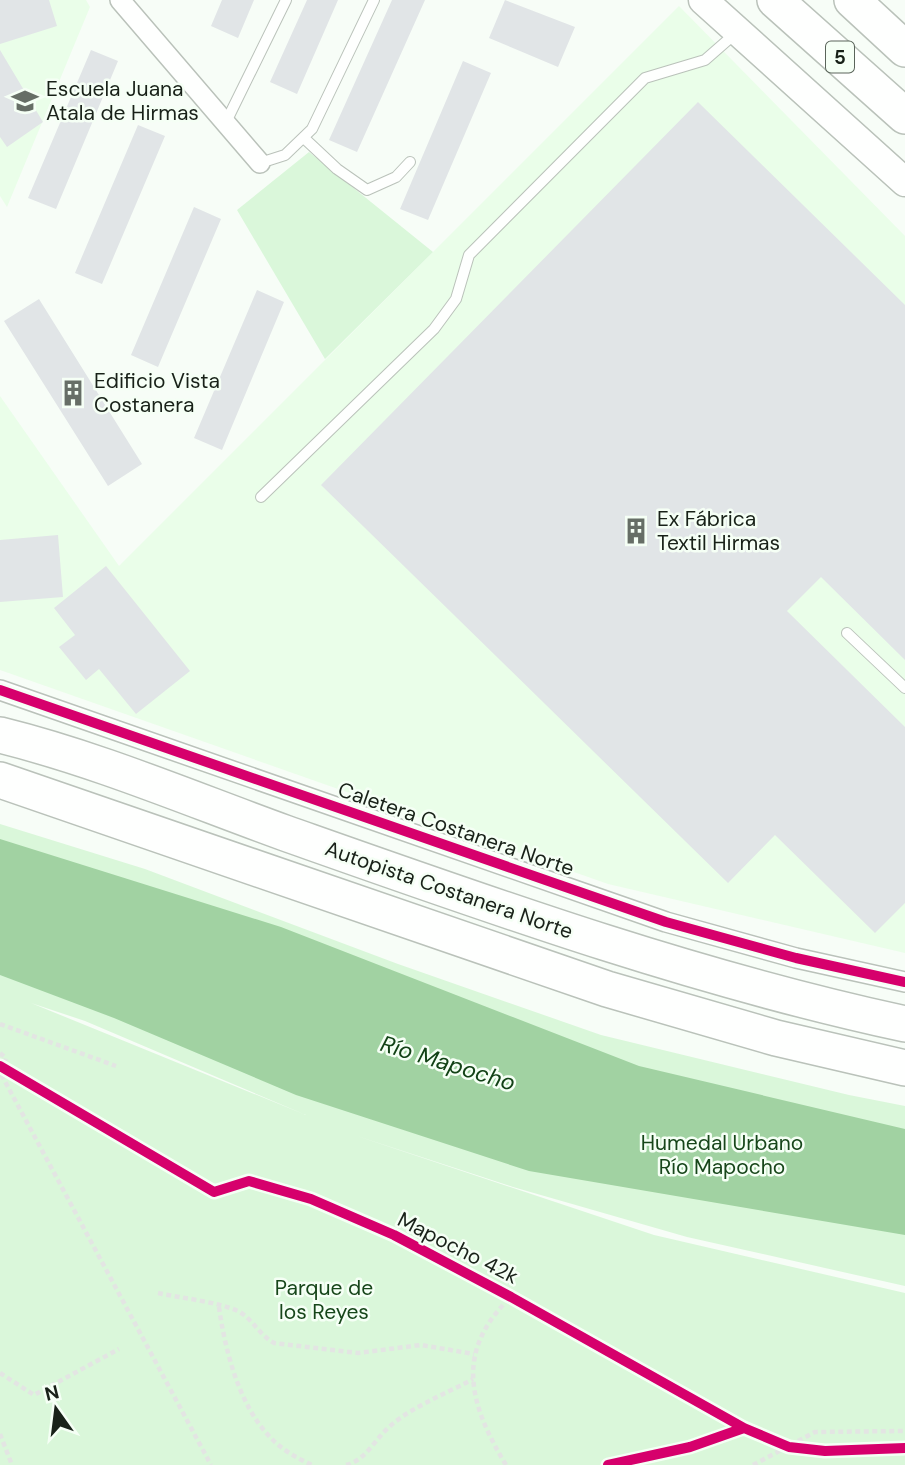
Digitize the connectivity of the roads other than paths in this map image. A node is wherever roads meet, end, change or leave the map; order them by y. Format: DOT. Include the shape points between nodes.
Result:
graph roads {
  1 [pos="120,0"];
  2 [pos="286,0"];
  3 [pos="374,0"];
  4 [pos="703,0"];
  5 [pos="775,0"];
  6 [pos="852,0"];
  7 [pos="738,31"];
  8 [pos="905,49"];
  9 [pos="905,116"];
  10 [pos="226,122"];
  11 [pos="305,139"];
  12 [pos="410,162"];
  13 [pos="260,163"];
  14 [pos="905,182"];
  15 [pos="261,497"];
  16 [pos="847,633"];
  17 [pos="905,688"];
  18 [pos="0,690"];
  19 [pos="0,735"];
  20 [pos="0,780"];
  21 [pos="905,982"];
  22 [pos="905,1024"];
  23 [pos="905,1068"];
  1 -- 10 [label="street"];
  2 -- 10 [label="lane"];
  3 -- 11 [label="lane"];
  4 -- 7 [label="main road"];
  5 -- 9 [label="highway, 5"];
  6 -- 8 [label="highway, 5"];
  7 -- 14 [label="main road"];
  7 -- 15 [label="lane" via="705,60 645,78 469,256 456,299 434,329"];
  10 -- 13 [label="street"];
  11 -- 12 [label="lane" via="368,190 396,177"];
  11 -- 13 [label="lane" via="285,155"];
  16 -- 17 [label="lane"];
  18 -- 21 [label="street, Caletera Costanera Norte" via="666,922"];
  19 -- 22 [label="highway, Autopista Costanera Norte" via="681,969"];
  20 -- 23 [label="highway, Autopista Costanera Norte" via="607,989 776,1038"];
}
